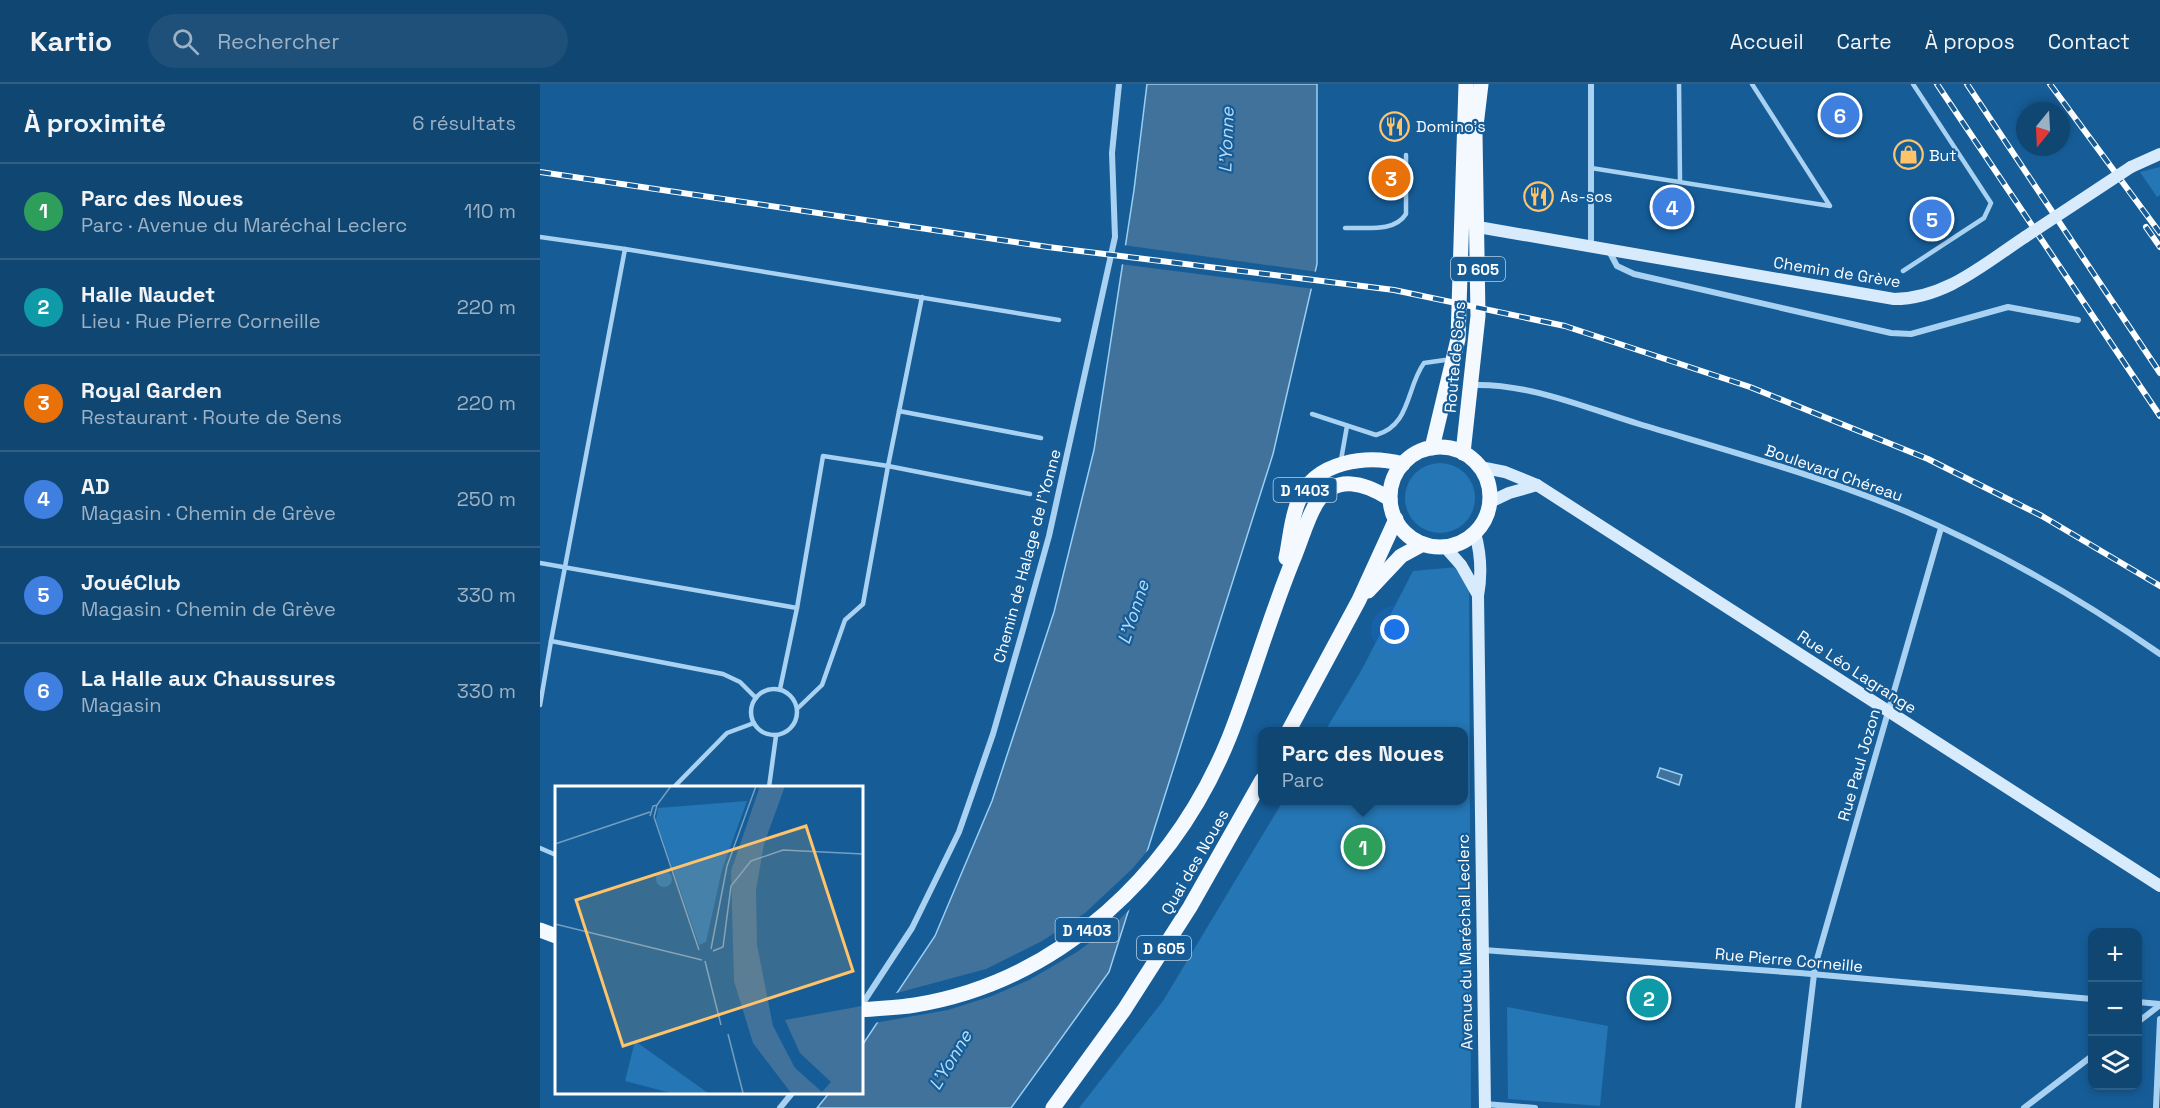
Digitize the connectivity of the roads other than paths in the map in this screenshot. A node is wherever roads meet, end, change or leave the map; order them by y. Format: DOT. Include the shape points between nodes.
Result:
graph roads {
  1 [pos="1119,84"];
  2 [pos="1466,84"];
  3 [pos="1481,84"];
  4 [pos="1591,84"];
  5 [pos="1678,84"];
  6 [pos="1752,84"];
  7 [pos="1913,84"];
  8 [pos="2160,154"];
  9 [pos="1406,155"];
  10 [pos="1592,168"];
  11 [pos="1680,181"];
  12 [pos="1478,227"];
  13 [pos="1345,228"];
  14 [pos="540,237"];
  15 [pos="1591,248"];
  16 [pos="625,249"];
  17 [pos="1609,251"];
  18 [pos="1903,270"];
  19 [pos="922,297"];
  20 [pos="1059,320"];
  21 [pos="2078,320"];
  22 [pos="1445,360"];
  23 [pos="1472,386"];
  24 [pos="899,411"];
  25 [pos="1312,414"];
  26 [pos="1347,426"];
  27 [pos="1041,438"];
  28 [pos="1432,448"];
  29 [pos="1463,453"];
  30 [pos="1340,463"];
  31 [pos="1403,464"];
  32 [pos="888,466"];
  33 [pos="1480,467"];
  34 [pos="1537,485"];
  35 [pos="1030,494"];
  36 [pos="1390,500"];
  37 [pos="1490,502"];
  38 [pos="1396,519"];
  39 [pos="1941,528"];
  40 [pos="1475,533"];
  41 [pos="1423,544"];
  42 [pos="1445,547"];
  43 [pos="540,563"];
  44 [pos="567,568"];
  45 [pos="1278,594"];
  46 [pos="1478,596"];
  47 [pos="1359,600"];
  48 [pos="797,608"];
  49 [pos="551,641"];
  50 [pos="2160,654"];
  51 [pos="780,689"];
  52 [pos="756,698"];
  53 [pos="540,700"];
  54 [pos="540,705"];
  55 [pos="798,708"];
  56 [pos="1890,712"];
  57 [pos="754,723"];
  58 [pos="1291,727"];
  59 [pos="776,736"];
  60 [pos="675,786"];
  61 [pos="770,786"];
  62 [pos="1258,789"];
  63 [pos="540,848"];
  64 [pos="555,855"];
  65 [pos="2160,886"];
  66 [pos="540,930"];
  67 [pos="555,936"];
  68 [pos="1483,950"];
  69 [pos="1815,975"];
  70 [pos="2088,999"];
  71 [pos="2142,1003"];
  72 [pos="2160,1005"];
  73 [pos="862,1006"];
  74 [pos="862,1008"];
  75 [pos="2142,1019"];
  76 [pos="2160,1019"];
  77 [pos="2088,1059"];
  78 [pos="2158,1089"];
  79 [pos="792,1093"];
  80 [pos="1485,1106"];
  81 [pos="780,1108"];
  82 [pos="1053,1108"];
  83 [pos="1535,1108"];
  84 [pos="1798,1108"];
  85 [pos="2025,1108"];
  86 [pos="2156,1108"];
  1 -- 73 [label="street, Chemin de Halage de l'Yonne" via="1112,153 1115,237 1049,536 1024,626 959,832 912,928"];
  2 -- 28 [label="main road, Route de Sens / D 605" via="1458,339"];
  3 -- 12 [label="main road, Route de Sens / D 605" via="1475,135"];
  4 -- 10 [label="street"];
  5 -- 11 [label="lane"];
  6 -- 11 [label="lane" via="1830,206"];
  7 -- 18 [label="lane" via="1991,203 1984,218"];
  8 -- 17 [label="main road, Chemin de Grève, bridge" via="2131,167 1950,286 1925,297 1878,297"];
  9 -- 13 [label="lane" via="1406,214 1402,221 1393,226"];
  10 -- 11 [label="lane"];
  10 -- 15 [label="street"];
  12 -- 15 [label="main road, Chemin de Grève"];
  12 -- 23 [label="main road, Route de Sens / D 605" via="1478,316"];
  14 -- 16 [label="lane"];
  15 -- 17 [label="main road, Chemin de Grève"];
  16 -- 19 [label="lane"];
  16 -- 44 [label="lane"];
  17 -- 21 [label="street" via="1617,266 1634,274 1891,333 1911,334 2008,307"];
  19 -- 20 [label="lane"];
  19 -- 24 [label="lane"];
  22 -- 26 [label="lane" via="1425,363 1417,373 1403,417 1386,432 1376,435"];
  23 -- 29 [label="main road, Route de Sens / D 605"];
  23 -- 39 [label="street, Boulevard Chéreau" via="1507,385 1702,443 1810,477"];
  24 -- 27 [label="lane"];
  24 -- 32 [label="lane"];
  25 -- 26 [label="lane"];
  26 -- 30 [label="lane"];
  28 -- 29 [label="main road"];
  28 -- 31 [label="main road" via="1416,453"];
  29 -- 33 [label="main road"];
  30 -- 31 [label="main road, D 1403" via="1384,459"];
  30 -- 45 [label="main road, D 1403" via="1315,478 1299,499"];
  31 -- 36 [label="main road" via="1393,481"];
  32 -- 35 [label="lane"];
  32 -- 48 [label="lane" via="823,456"];
  32 -- 55 [label="lane" via="863,604 845,620 822,685"];
  33 -- 34 [label="main road, Rue Léo Lagrange"];
  33 -- 37 [label="main road"];
  34 -- 37 [label="main road"];
  34 -- 56 [label="main road, Rue Léo Lagrange"];
  36 -- 38 [label="main road"];
  36 -- 45 [label="main road, D 1403" via="1349,482 1330,489 1316,504"];
  37 -- 40 [label="main road" via="1483,524"];
  38 -- 41 [label="main road" via="1412,538"];
  38 -- 47 [label="main road"];
  39 -- 50 [label="street, Boulevard Chéreau" via="2096,610"];
  39 -- 56 [label="street, Rue Paul Jozon"];
  40 -- 42 [label="main road"];
  40 -- 46 [label="main road, Avenue du Maréchal Leclerc" via="1480,557"];
  41 -- 42 [label="main road"];
  41 -- 47 [label="main road" via="1401,556"];
  42 -- 46 [label="main road" via="1461,565"];
  43 -- 44 [label="lane"];
  44 -- 48 [label="lane"];
  44 -- 49 [label="lane"];
  45 -- 74 [label="main road, D 1403" via="1229,738 1203,795 1173,843 1117,905 1088,930 1033,965 958,994 916,1005"];
  46 -- 68 [label="main road, Avenue du Maréchal Leclerc"];
  47 -- 58 [label="main road"];
  48 -- 51 [label="lane"];
  49 -- 52 [label="lane" via="723,675 740,682"];
  49 -- 53 [label="lane"];
  51 -- 52 [label="lane" via="766,690"];
  51 -- 55 [label="lane" via="792,696"];
  52 -- 57 [label="lane" via="751,710"];
  53 -- 54 [label="lane"];
  55 -- 59 [label="lane" via="793,727"];
  56 -- 65 [label="main road, Rue Léo Lagrange"];
  56 -- 69 [label="street, Rue Paul Jozon"];
  57 -- 59 [label="lane" via="763,733"];
  57 -- 60 [label="lane" via="727,734"];
  59 -- 61 [label="lane"];
  62 -- 82 [label="main road, Quai des Noues / D 605" via="1185,916"];
  63 -- 64 [label="lane"];
  66 -- 67 [label="main road"];
  68 -- 69 [label="street, Rue Pierre Corneille"];
  68 -- 80 [label="main road, Avenue du Maréchal Leclerc"];
  69 -- 70 [label="street, Rue Pierre Corneille"];
  69 -- 84 [label="street, Rue Paul Jozon"];
  71 -- 72 [label="street"];
  72 -- 75 [label="street"];
  76 -- 78 [label="street"];
  77 -- 85 [label="street"];
  78 -- 86 [label="street"];
  79 -- 81 [label="street"];
  80 -- 83 [label="street"];
}
